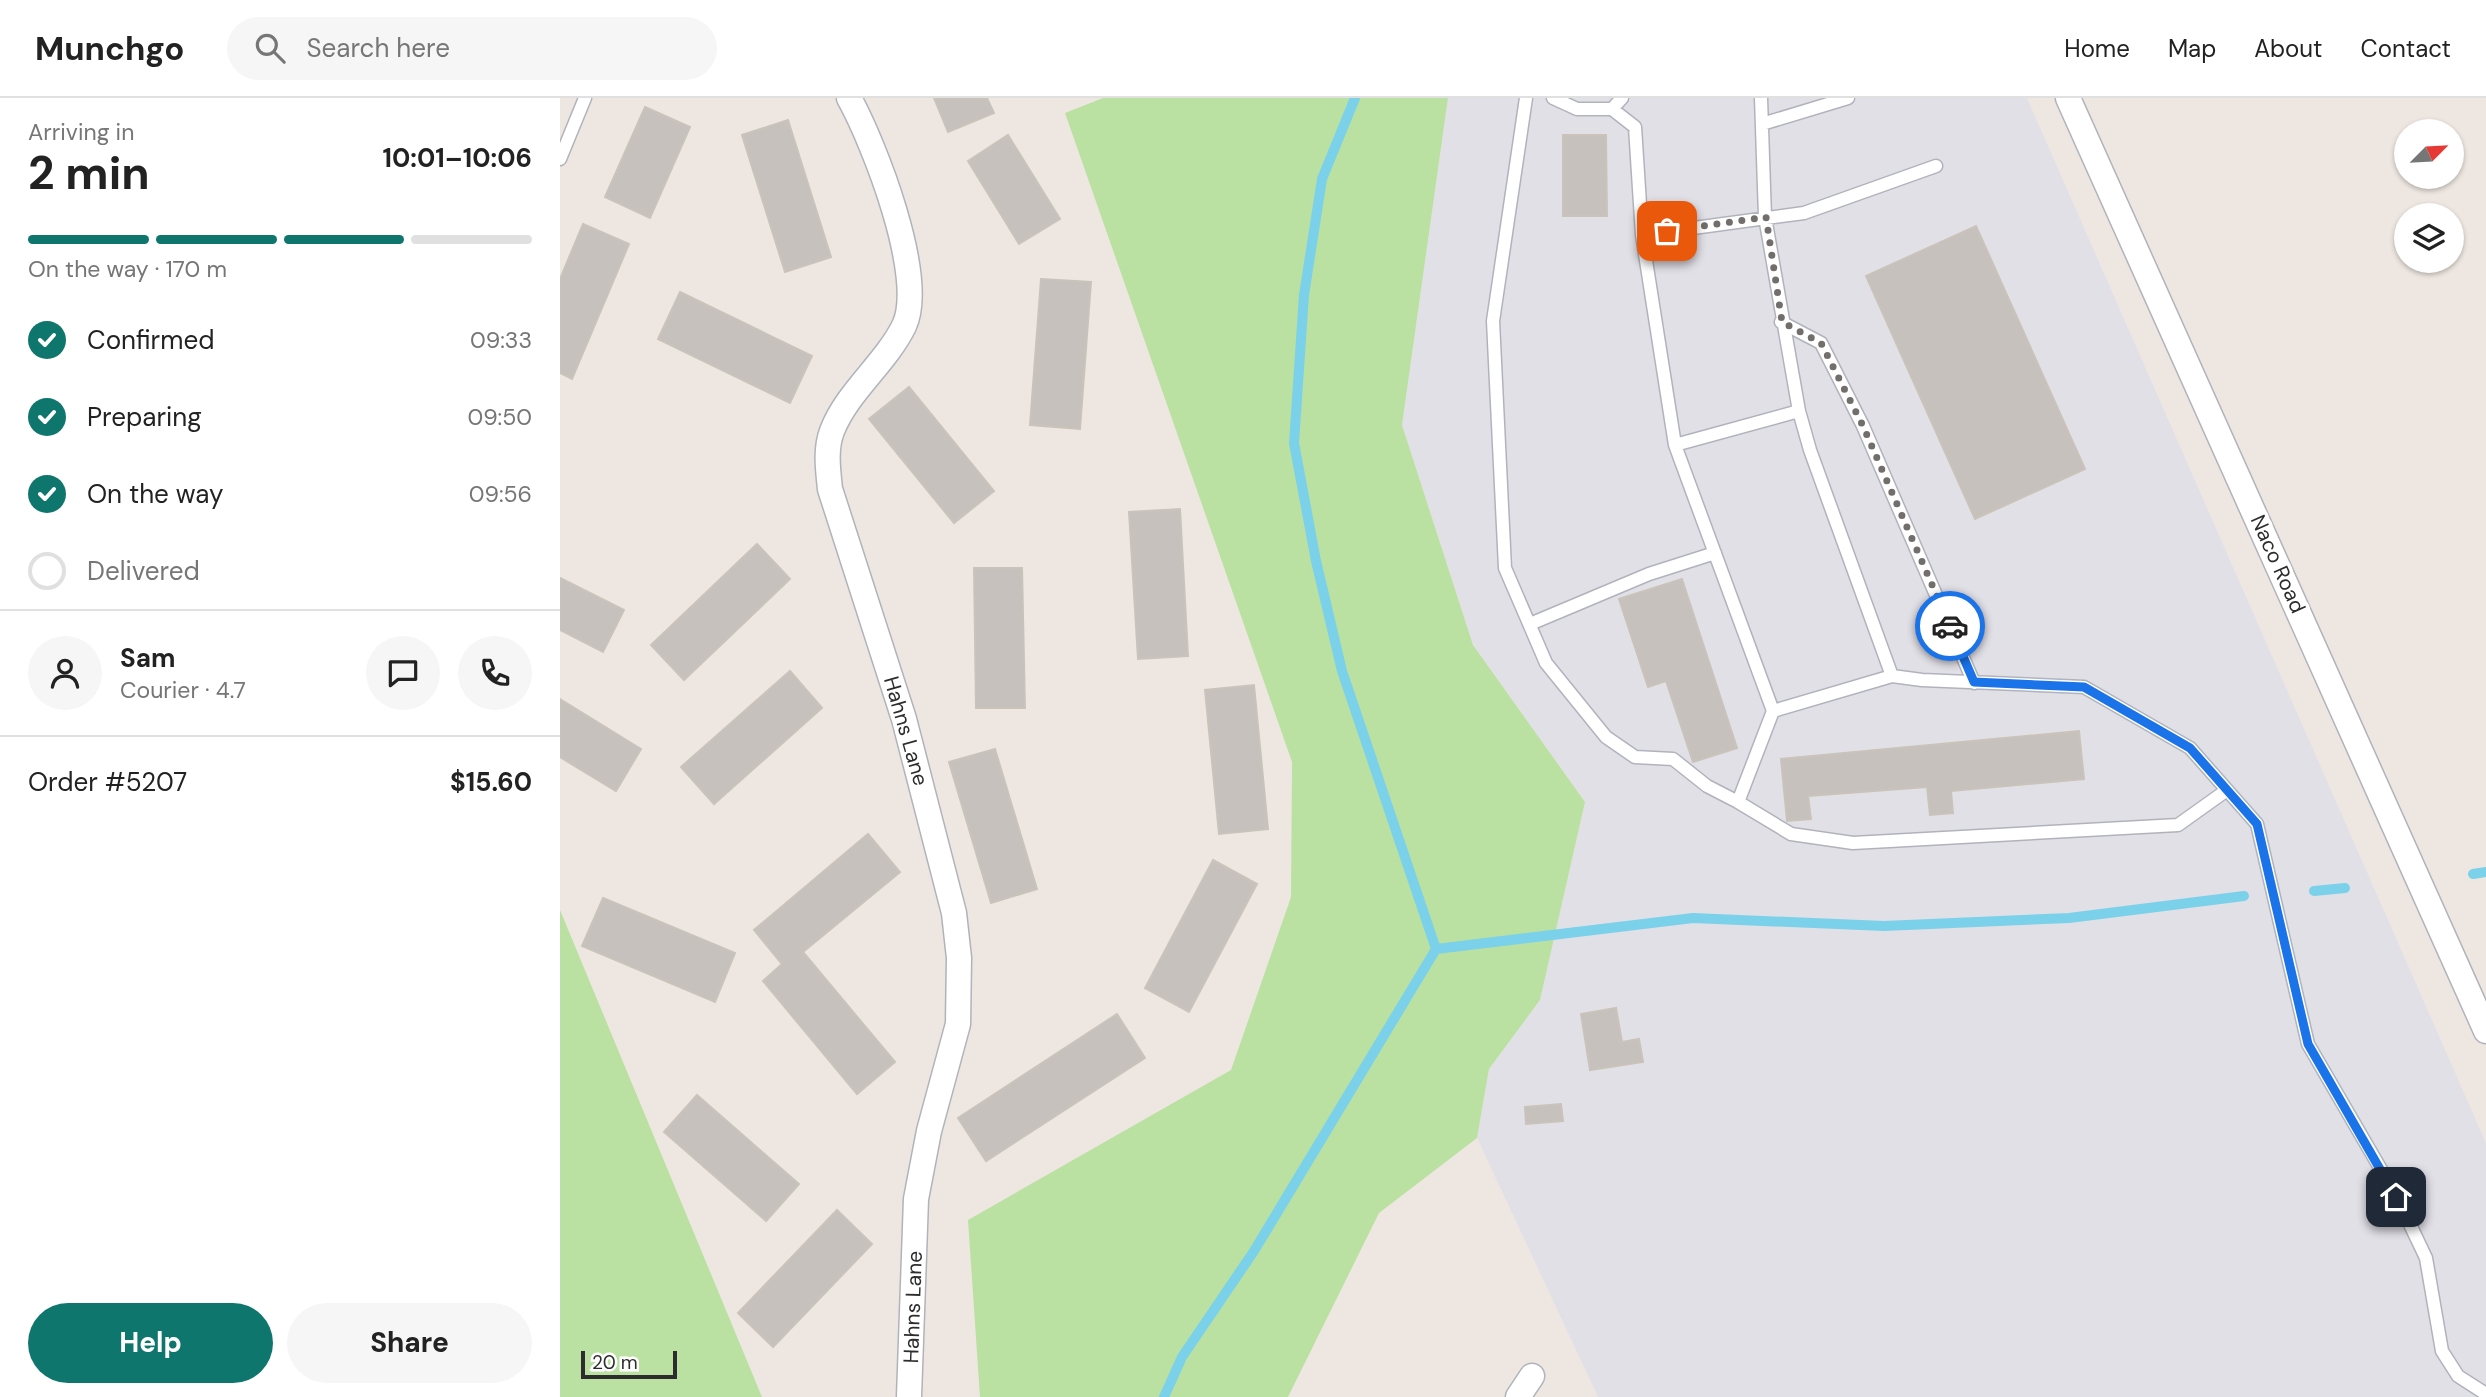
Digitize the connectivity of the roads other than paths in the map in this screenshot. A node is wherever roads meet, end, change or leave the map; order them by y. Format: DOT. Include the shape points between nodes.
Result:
graph roads {
  1 [pos="585,98"];
  2 [pos="849,98"];
  3 [pos="1526,98"];
  4 [pos="1553,98"];
  5 [pos="1622,98"];
  6 [pos="1761,98"];
  7 [pos="1849,98"];
  8 [pos="2068,98"];
  9 [pos="1612,109"];
  10 [pos="1762,124"];
  11 [pos="560,159"];
  12 [pos="1936,166"];
  13 [pos="1766,217"];
  14 [pos="1642,235"];
  15 [pos="1782,322"];
  16 [pos="1799,411"];
  17 [pos="1675,445"];
  18 [pos="1715,552"];
  19 [pos="1530,624"];
  20 [pos="1892,676"];
  21 [pos="1974,682"];
  22 [pos="1773,711"];
  23 [pos="2227,790"];
  24 [pos="1738,802"];
  25 [pos="2486,1031"];
  26 [pos="1532,1376"];
  27 [pos="2486,1394"];
  28 [pos="909,1397"];
  29 [pos="1518,1397"];
  1 -- 11 [label="lane"];
  2 -- 28 [label="street, Hahns Lane" via="882,173 911,285 905,324 832,431 827,457 830,489 904,719 954,913 959,958 958,1024 916,1199"];
  3 -- 19 [label="lane" via="1493,321 1505,568"];
  4 -- 9 [label="lane" via="1577,109"];
  5 -- 9 [label="lane"];
  6 -- 10 [label="lane"];
  7 -- 10 [label="lane"];
  8 -- 25 [label="street, Naco Road"];
  9 -- 14 [label="lane" via="1635,127"];
  10 -- 13 [label="lane"];
  12 -- 13 [label="lane" via="1804,213"];
  13 -- 14 [label="lane"];
  13 -- 15 [label="lane"];
  14 -- 17 [label="lane"];
  15 -- 16 [label="lane"];
  15 -- 21 [label="lane" via="1821,343 1863,426"];
  16 -- 17 [label="lane"];
  16 -- 20 [label="lane"];
  17 -- 18 [label="lane"];
  18 -- 19 [label="lane"];
  18 -- 22 [label="lane"];
  19 -- 24 [label="lane" via="1546,663 1606,737 1635,757 1673,759 1707,786"];
  20 -- 21 [label="lane"];
  20 -- 22 [label="lane"];
  21 -- 23 [label="lane" via="2084,687 2190,748"];
  22 -- 24 [label="lane"];
  23 -- 24 [label="lane" via="2178,825 1853,843 1791,834"];
  23 -- 27 [label="lane" via="2257,824 2308,1044 2426,1258 2442,1351 2458,1376"];
  26 -- 29 [label="street"];
}
